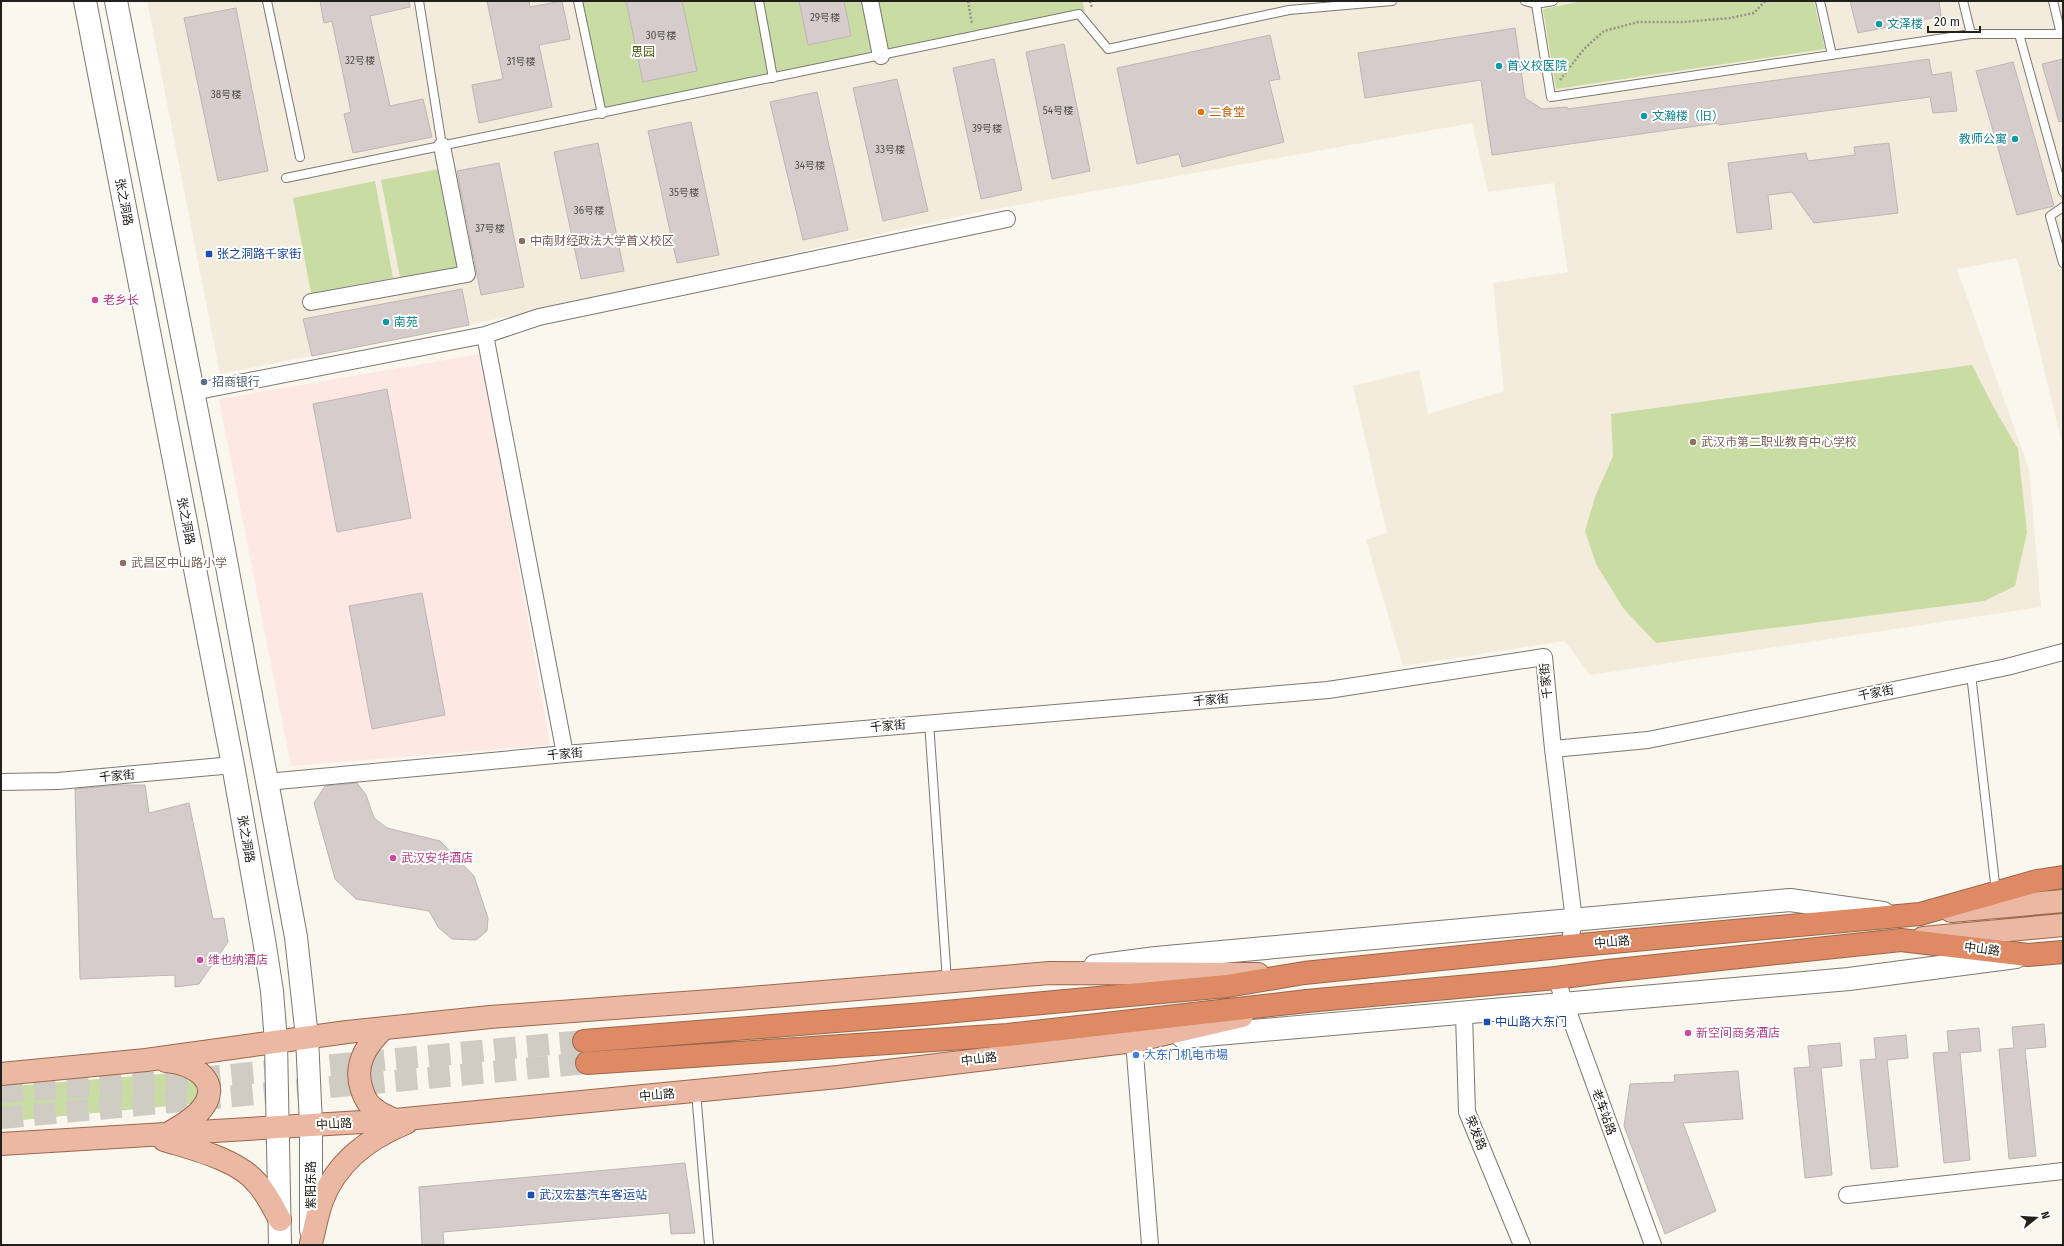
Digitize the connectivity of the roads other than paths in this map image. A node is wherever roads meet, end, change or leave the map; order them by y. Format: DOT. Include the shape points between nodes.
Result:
graph roads {
  1 [pos="116,1"];
  2 [pos="267,1"];
  3 [pos="419,1"];
  4 [pos="578,1"];
  5 [pos="759,1"];
  6 [pos="870,1"];
  7 [pos="1287,1"];
  8 [pos="1392,1"];
  9 [pos="1525,1"];
  10 [pos="1553,1"];
  11 [pos="1820,1"];
  12 [pos="1963,1"];
  13 [pos="2053,1"];
  14 [pos="89,2"];
  15 [pos="1536,4"];
  16 [pos="1289,10"];
  17 [pos="1971,34"];
  18 [pos="2019,34"];
  19 [pos="2062,34"];
  20 [pos="1832,55"];
  21 [pos="880,56"];
  22 [pos="773,78"];
  23 [pos="602,114"];
  24 [pos="442,146"];
  25 [pos="300,157"];
  26 [pos="286,178"];
  27 [pos="2063,192"];
  28 [pos="2063,207"];
  29 [pos="1007,219"];
  30 [pos="2063,263"];
  31 [pos="311,302"];
  32 [pos="485,335"];
  33 [pos="193,392"];
  34 [pos="2063,652"];
  35 [pos="1971,674"];
  36 [pos="929,722"];
  37 [pos="1553,749"];
  38 [pos="565,754"];
  39 [pos="234,765"];
  40 [pos="1,782"];
  41 [pos="267,782"];
  42 [pos="2063,877"];
  43 [pos="1996,892"];
  44 [pos="2063,901"];
  45 [pos="1910,915"];
  46 [pos="1574,920"];
  47 [pos="2063,925"];
  48 [pos="1901,940"];
  49 [pos="1569,946"];
  50 [pos="2063,952"];
  51 [pos="2028,955"];
  52 [pos="1050,973"];
  53 [pos="1304,973"];
  54 [pos="1556,978"];
  55 [pos="947,982"];
  56 [pos="1307,1001"];
  57 [pos="1565,1004"];
  58 [pos="1464,1014"];
  59 [pos="384,1028"];
  60 [pos="308,1037"];
  61 [pos="584,1041"];
  62 [pos="1134,1041"];
  63 [pos="276,1042"];
  64 [pos="146,1060"];
  65 [pos="587,1063"];
  66 [pos="1,1074"];
  67 [pos="696,1091"];
  68 [pos="419,1118"];
  69 [pos="395,1120"];
  70 [pos="311,1125"];
  71 [pos="279,1127"];
  72 [pos="158,1135"];
  73 [pos="1,1144"];
  74 [pos="2063,1171"];
  75 [pos="1847,1195"];
  76 [pos="280,1220"];
  77 [pos="311,1244"];
  78 [pos="280,1245"];
  79 [pos="709,1245"];
  80 [pos="1150,1245"];
  81 [pos="1522,1245"];
  82 [pos="1653,1245"];
  1 -- 33 [label="main road"];
  2 -- 25 [label="lane"];
  3 -- 24 [label="lane"];
  4 -- 23 [label="lane"];
  5 -- 22 [label="lane"];
  6 -- 21 [label="street"];
  7 -- 16 [label="lane"];
  8 -- 16 [label="lane"];
  9 -- 15 [label="lane"];
  10 -- 15 [label="lane"];
  11 -- 20 [label="lane"];
  12 -- 17 [label="lane"];
  13 -- 19 [label="lane"];
  14 -- 39 [label="main road, 张之洞路"];
  15 -- 20 [label="lane" via="1551,98"];
  16 -- 21 [label="lane" via="1108,49 1079,14"];
  17 -- 18 [label="lane"];
  17 -- 20 [label="lane"];
  18 -- 19 [label="lane"];
  18 -- 27 [label="lane"];
  21 -- 22 [label="lane"];
  22 -- 23 [label="lane"];
  23 -- 24 [label="lane"];
  24 -- 26 [label="lane"];
  24 -- 31 [label="street" via="467,274"];
  28 -- 30 [label="lane" via="2050,216"];
  29 -- 32 [label="street" via="539,317"];
  32 -- 33 [label="street"];
  32 -- 38 [label="street"];
  33 -- 41 [label="main road"];
  34 -- 35 [label="street, 千家街"];
  35 -- 37 [label="street, 千家街" via="1648,740"];
  35 -- 43 [label="lane"];
  36 -- 37 [label="street, 千家街" via="1328,690 1544,657"];
  36 -- 38 [label="street, 千家街"];
  36 -- 55 [label="lane"];
  37 -- 46 [label="street"];
  38 -- 41 [label="street, 千家街"];
  39 -- 40 [label="street, 千家街" via="58,781"];
  39 -- 63 [label="main road, 张之洞路" via="272,991"];
  41 -- 60 [label="main road" via="296,937"];
  42 -- 43 [label="highway, 中山路"];
  43 -- 45 [label="highway, 中山路"];
  44 -- 45 [label="main road, 中山路"];
  45 -- 46 [label="main road" via="1790,900"];
  45 -- 49 [label="highway, 中山路"];
  46 -- 49 [label="street"];
  46 -- 52 [label="main road" via="1156,958"];
  47 -- 48 [label="main road, 中山路"];
  48 -- 51 [label="highway, 中山路"];
  48 -- 54 [label="highway, 中山路"];
  49 -- 53 [label="highway, 中山路"];
  50 -- 51 [label="highway, 中山路"];
  51 -- 57 [label="main road" via="1849,979"];
  52 -- 53 [label="main road, 中山路"];
  52 -- 55 [label="main road, 中山路"];
  53 -- 61 [label="highway, 中山路" via="1219,987 916,1015"];
  54 -- 56 [label="highway, 中山路"];
  54 -- 57 [label="street, 老车站路"];
  55 -- 59 [label="main road, 中山路" via="490,1017"];
  56 -- 62 [label="main road, 中山路"];
  56 -- 65 [label="highway, 中山路" via="1008,1035"];
  57 -- 58 [label="main road"];
  57 -- 82 [label="street, 老车站路"];
  58 -- 62 [label="main road"];
  58 -- 81 [label="street, 荣发路" via="1467,1112"];
  59 -- 60 [label="main road, 中山路"];
  59 -- 69 [label="main road" via="370,1041 362,1055 358,1070 364,1097 374,1110"];
  60 -- 63 [label="main road, 中山路"];
  60 -- 70 [label="main road, 紫阳东路"];
  62 -- 67 [label="main road, 中山路" via="838,1077"];
  62 -- 80 [label="street"];
  63 -- 64 [label="main road, 中山路"];
  63 -- 71 [label="main road, 张之洞路"];
  64 -- 66 [label="main road, 中山路"];
  64 -- 72 [label="main road" via="178,1062 192,1066 201,1073 207,1083 208,1095 199,1112 191,1119"];
  67 -- 68 [label="main road, 中山路"];
  67 -- 79 [label="lane"];
  68 -- 69 [label="main road, 中山路"];
  68 -- 77 [label="main road" via="374,1139 355,1153 339,1170 322,1201"];
  69 -- 70 [label="main road, 中山路"];
  70 -- 71 [label="main road, 中山路"];
  70 -- 77 [label="main road, 紫阳东路"];
  71 -- 72 [label="main road, 中山路"];
  71 -- 76 [label="main road"];
  72 -- 73 [label="main road, 中山路"];
  72 -- 76 [label="main road" via="201,1151 244,1172 257,1182"];
  74 -- 75 [label="street"];
  76 -- 78 [label="main road"];
}
